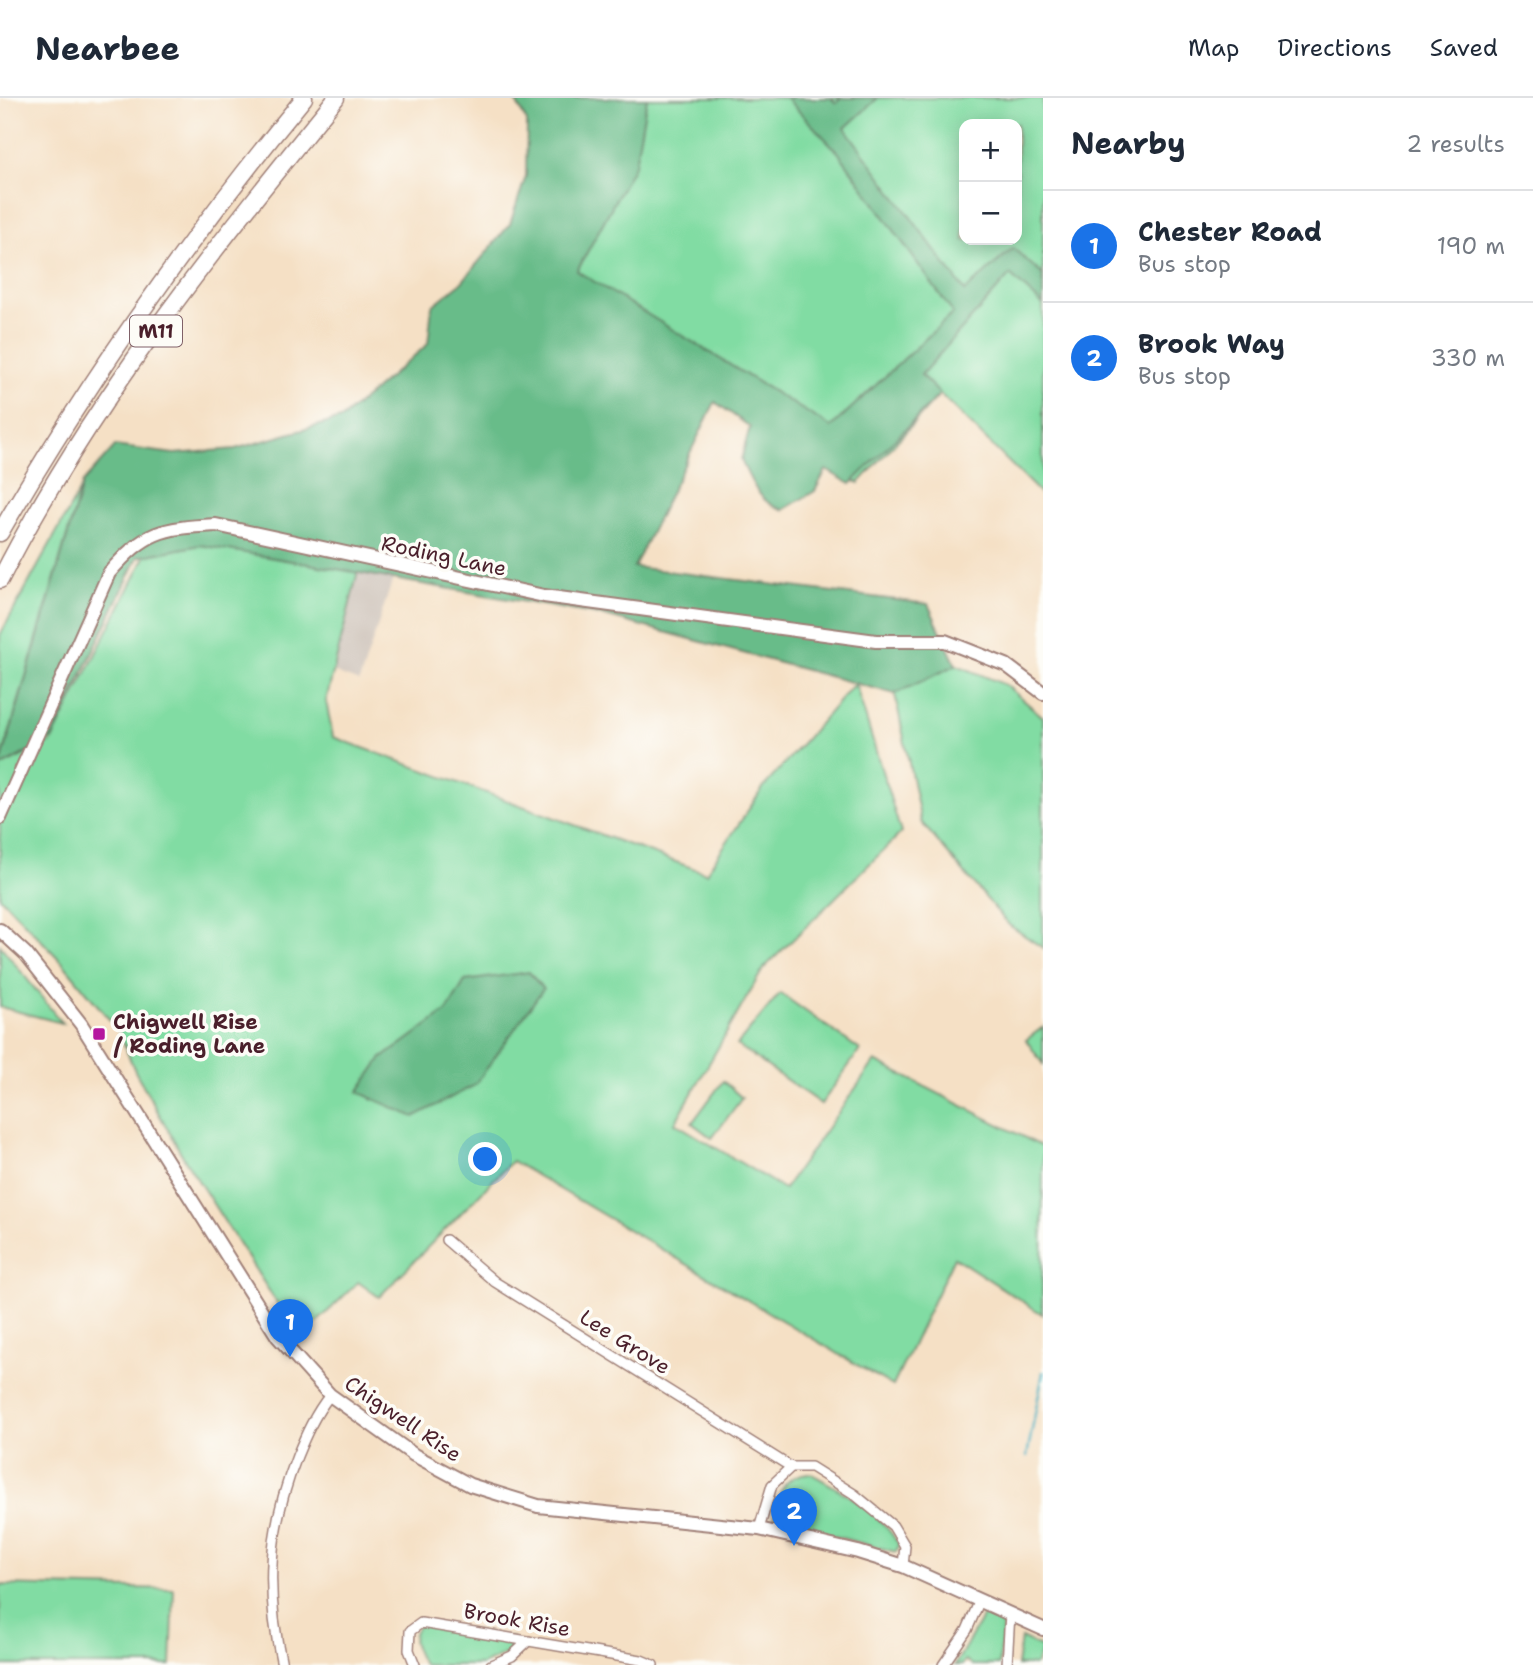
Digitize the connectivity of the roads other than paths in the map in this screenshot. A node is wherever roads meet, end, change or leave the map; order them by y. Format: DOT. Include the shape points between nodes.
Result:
graph roads {
  1 [pos="304,98"];
  2 [pos="335,98"];
  3 [pos="0,533"];
  4 [pos="0,580"];
  5 [pos="1043,694"];
  6 [pos="0,818"];
  7 [pos="0,930"];
  8 [pos="446,1240"];
  9 [pos="330,1395"];
  10 [pos="791,1467"];
  11 [pos="758,1529"];
  12 [pos="903,1566"];
  13 [pos="980,1600"];
  14 [pos="1010,1614"];
  15 [pos="1043,1629"];
  16 [pos="528,1641"];
  17 [pos="282,1665"];
  18 [pos="415,1665"];
  19 [pos="491,1665"];
  20 [pos="653,1665"];
  21 [pos="943,1665"];
  22 [pos="1007,1665"];
  1 -- 3 [label="highway, M11" via="233,185 105,362"];
  2 -- 4 [label="highway, M11" via="122,375"];
  5 -- 6 [label="main road, Roding Lane" via="1006,665 945,641 876,641 544,596 216,525 181,527 150,534 108,573"];
  7 -- 9 [label="main road, Chigwell Rise" via="26,954 81,1024 278,1337"];
  8 -- 10 [label="street, Lee Grove" via="495,1282"];
  9 -- 11 [label="main road, Chigwell Rise" via="414,1455 470,1485 538,1506"];
  9 -- 17 [label="street" via="309,1427 281,1497 270,1563 271,1615"];
  10 -- 11 [label="street" via="772,1485"];
  10 -- 12 [label="street, Lee Grove" via="811,1467 892,1526 905,1546"];
  11 -- 12 [label="main road, Chigwell Rise"];
  12 -- 13 [label="main road, Chigwell Rise"];
  13 -- 14 [label="main road, Chigwell Rise"];
  13 -- 21 [label="street" via="967,1630"];
  14 -- 15 [label="main road, Chigwell Rise"];
  14 -- 22 [label="street"];
  16 -- 18 [label="street, Brook Rise" via="421,1623 410,1631 409,1650"];
  16 -- 19 [label="street" via="512,1656"];
  16 -- 20 [label="street, Brook Rise"];
}
